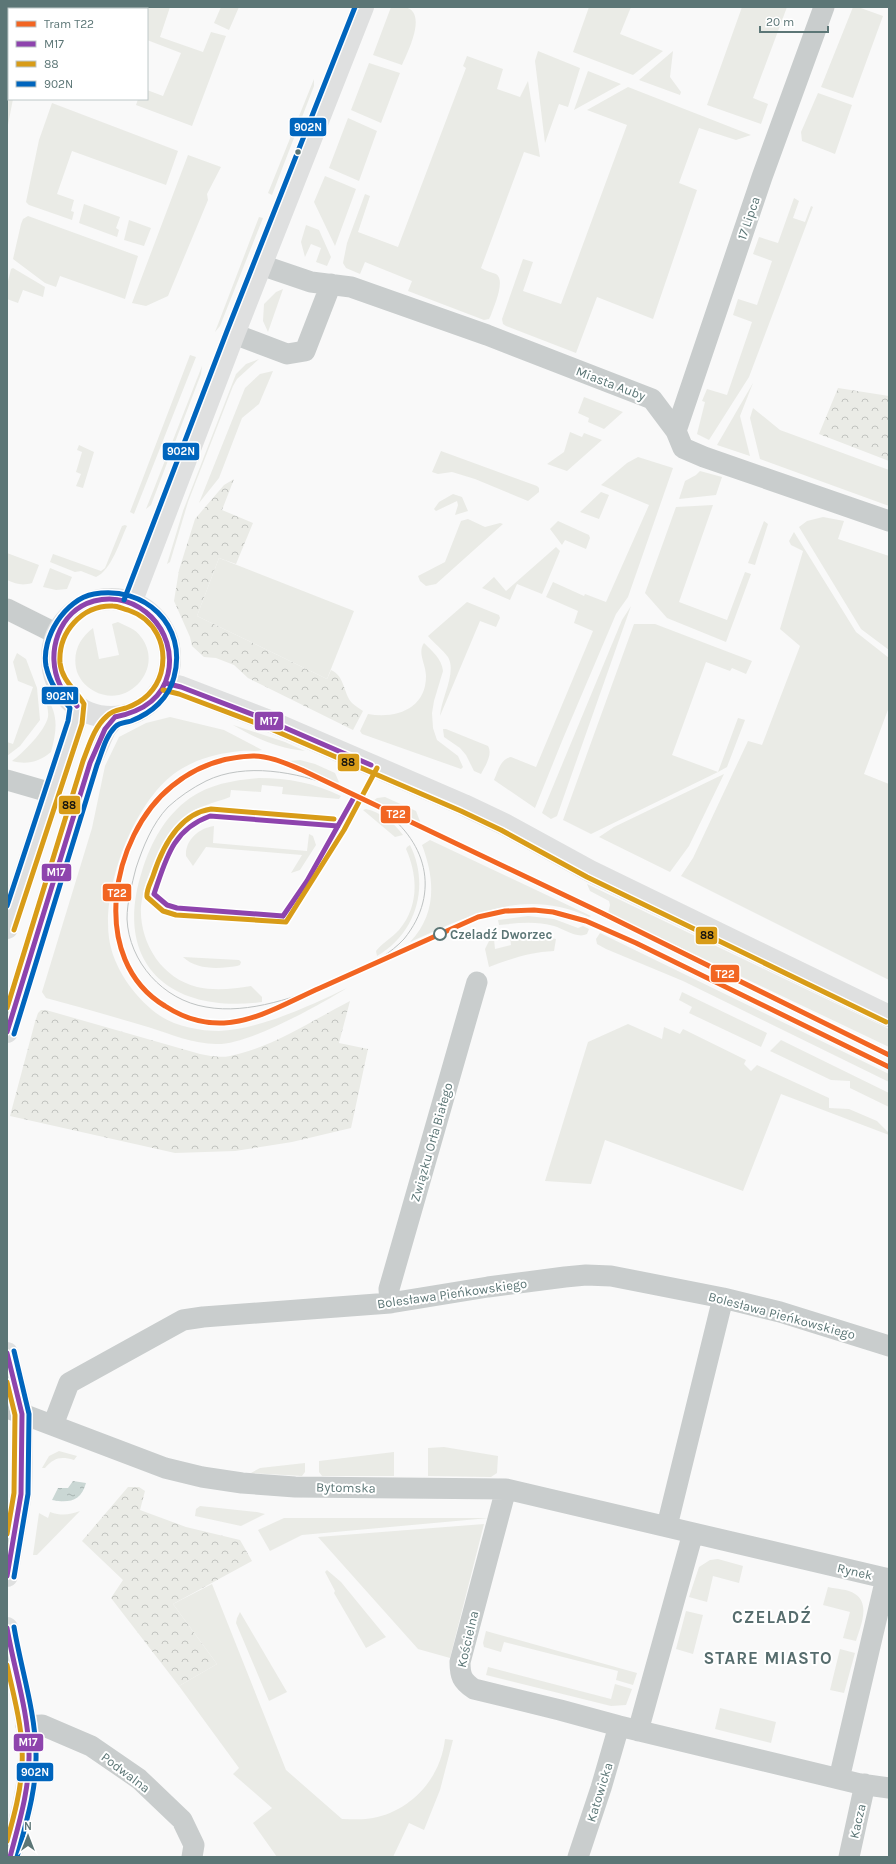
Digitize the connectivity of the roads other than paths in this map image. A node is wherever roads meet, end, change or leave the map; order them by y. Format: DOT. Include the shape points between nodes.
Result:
graph roads {
  1 [pos="363,7"];
  2 [pos="824,7"];
  3 [pos="261,265"];
  4 [pos="331,284"];
  5 [pos="234,334"];
  6 [pos="676,431"];
  7 [pos="889,521"];
  8 [pos="131,603"];
  9 [pos="7,609"];
  10 [pos="57,634"];
  11 [pos="165,683"];
  12 [pos="77,706"];
  13 [pos="115,717"];
  14 [pos="7,780"];
  15 [pos="52,793"];
  16 [pos="7,928"];
  17 [pos="477,982"];
  18 [pos="889,1016"];
  19 [pos="7,1032"];
  20 [pos="723,1298"];
  21 [pos="390,1303"];
  22 [pos="889,1346"];
  23 [pos="7,1353"];
  24 [pos="14,1411"];
  25 [pos="52,1425"];
  26 [pos="506,1489"];
  27 [pos="667,1526"];
  28 [pos="693,1533"];
  29 [pos="7,1576"];
  30 [pos="888,1579"];
  31 [pos="7,1628"];
  32 [pos="26,1726"];
  33 [pos="628,1729"];
  34 [pos="839,1779"];
  35 [pos="865,1784"];
  36 [pos="889,1788"];
  37 [pos="10,1857"];
  38 [pos="192,1857"];
  39 [pos="578,1857"];
  40 [pos="849,1857"];
  1 -- 3 [label="street"];
  2 -- 6 [label="street, 17 Lipca" via="762,177"];
  3 -- 4 [label="street, Miasta Auby" via="311,282"];
  3 -- 5 [label="street"];
  4 -- 5 [label="street" via="305,351 287,354"];
  4 -- 6 [label="street, Miasta Auby" via="351,287 487,335 652,399"];
  5 -- 8 [label="street"];
  6 -- 7 [label="street, Miasta Auby" via="683,448 704,457"];
  8 -- 10 [label="street" via="117,599 88,604 75,611"];
  8 -- 11 [label="street" via="146,610 158,621 166,635 170,667"];
  9 -- 10 [label="street"];
  10 -- 12 [label="street" via="52,657 56,679 61,690"];
  11 -- 13 [label="street" via="150,703 134,713"];
  11 -- 18 [label="street" via="267,720 504,824 590,871"];
  12 -- 13 [label="street" via="89,713"];
  12 -- 15 [label="street" via="75,723"];
  13 -- 19 [label="street" via="105,729 90,762"];
  14 -- 15 [label="street"];
  15 -- 16 [label="street"];
  17 -- 21 [label="street, Związku Orła Białego" via="389,1289"];
  20 -- 21 [label="street, Bolesława Pieńkowskiego" via="611,1276 586,1275"];
  20 -- 22 [label="street, Bolesława Pieńkowskiego" via="780,1312"];
  20 -- 27 [label="street"];
  21 -- 25 [label="street, Bolesława Pieńkowskiego" via="202,1316 183,1320 69,1383"];
  23 -- 24 [label="street"];
  24 -- 25 [label="street, Bytomska"];
  24 -- 29 [label="street" via="21,1494"];
  25 -- 26 [label="street, Bytomska" via="165,1468 242,1483 296,1487"];
  26 -- 27 [label="street, Bytomska"];
  26 -- 33 [label="street, Kościelna" via="460,1662 460,1674 464,1682 474,1689"];
  27 -- 28 [label="street, Bytomska"];
  28 -- 30 [label="street, Rynek"];
  28 -- 33 [label="street"];
  30 -- 34 [label="street, Rynek"];
  31 -- 32 [label="street"];
  32 -- 37 [label="street" via="28,1778"];
  32 -- 38 [label="street, Podwalna" via="42,1725 91,1746 139,1779 182,1820 194,1845"];
  33 -- 34 [label="street"];
  33 -- 39 [label="street, Katowicka" via="601,1788"];
  34 -- 35 [label="street"];
  35 -- 36 [label="street"];
  35 -- 40 [label="street, Kacza"];
}
